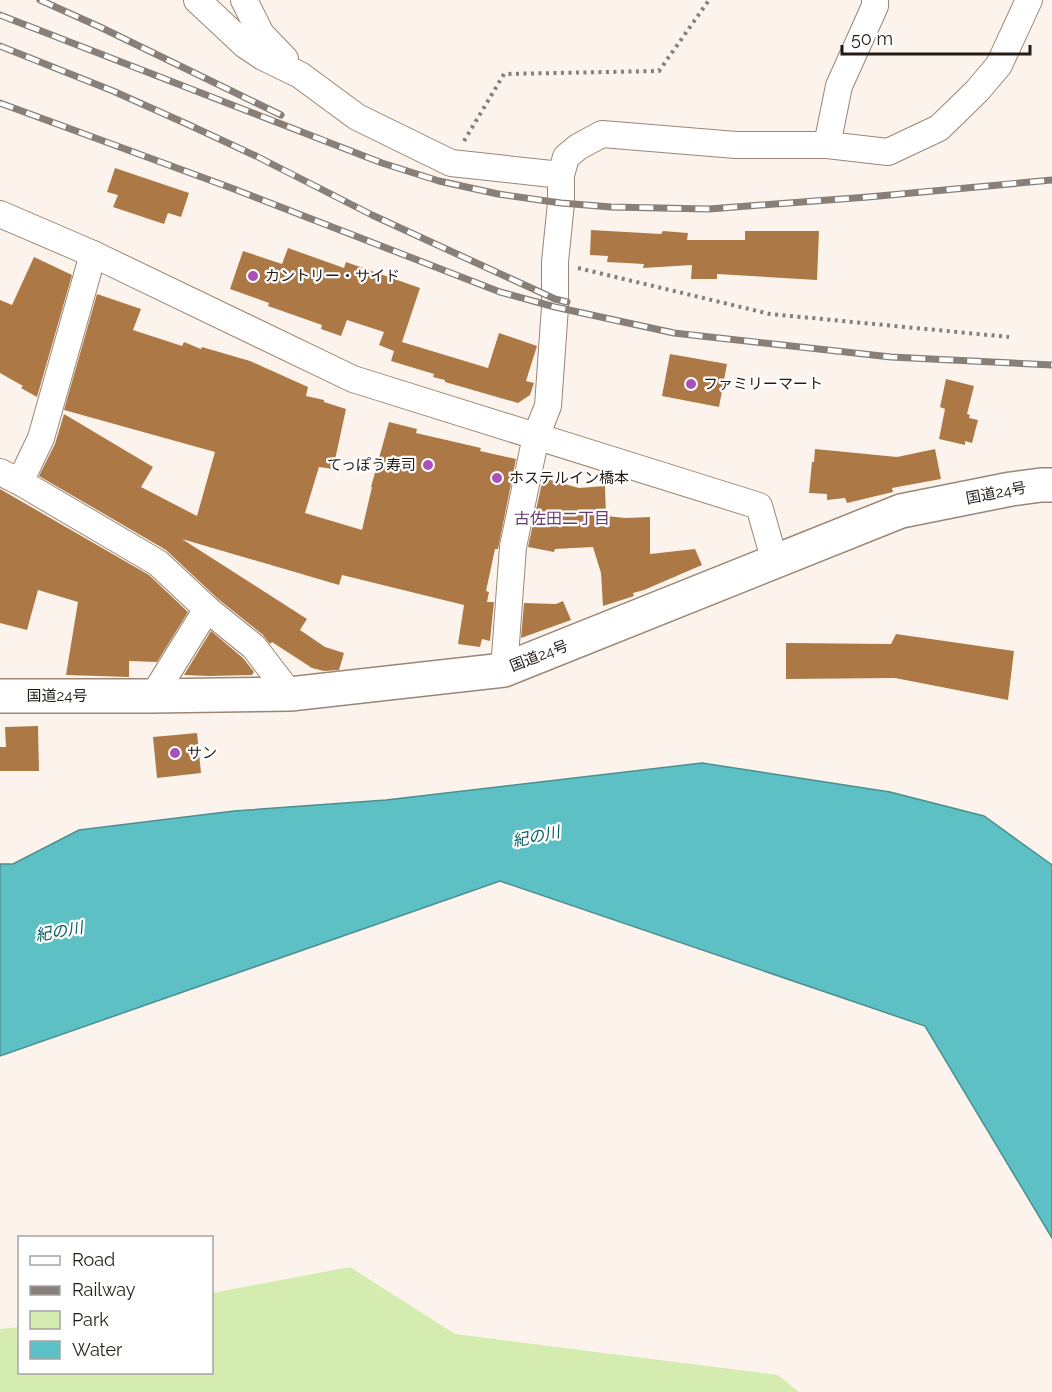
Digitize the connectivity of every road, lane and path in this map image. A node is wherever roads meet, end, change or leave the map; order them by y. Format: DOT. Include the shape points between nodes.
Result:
graph roads {
  1 [pos="197,0"];
  2 [pos="244,0"];
  3 [pos="709,0"];
  4 [pos="875,0"];
  5 [pos="1020,5"];
  6 [pos="300,75"];
  7 [pos="827,144"];
  8 [pos="452,163"];
  9 [pos="561,175"];
  10 [pos="0,214"];
  11 [pos="93,254"];
  12 [pos="555,262"];
  13 [pos="1009,337"];
  14 [pos="536,436"];
  15 [pos="10,477"];
  16 [pos="1052,485"];
  17 [pos="775,562"];
  18 [pos="207,609"];
  19 [pos="504,670"];
  20 [pos="290,694"];
  21 [pos="0,696"];
  22 [pos="153,696"];
  1 -- 6 [label="street" via="245,45"];
  2 -- 6 [label="street" via="261,34"];
  3 -- 8 [label="path" via="659,71 504,74"];
  4 -- 7 [label="street" via="839,86"];
  5 -- 7 [label="street" via="999,65 939,128 888,152"];
  6 -- 8 [label="street" via="357,117"];
  7 -- 9 [label="street" via="736,145 602,134 566,157"];
  8 -- 9 [label="street"];
  9 -- 12 [label="street"];
  10 -- 11 [label="street"];
  11 -- 14 [label="street" via="353,379"];
  11 -- 15 [label="street" via="41,438"];
  12 -- 13 [label="path" via="770,315"];
  12 -- 14 [label="street" via="548,406"];
  14 -- 17 [label="street" via="759,506"];
  14 -- 19 [label="street" via="513,547"];
  15 -- 18 [label="street" via="158,563"];
  16 -- 17 [label="highway, 国道24号" via="1011,489 902,511"];
  17 -- 19 [label="highway, 国道24号"];
  18 -- 20 [label="street" via="254,647"];
  18 -- 22 [label="street"];
  19 -- 20 [label="highway, 国道24号"];
  20 -- 22 [label="highway, 国道24号"];
  21 -- 22 [label="highway, 国道24号"];
}
